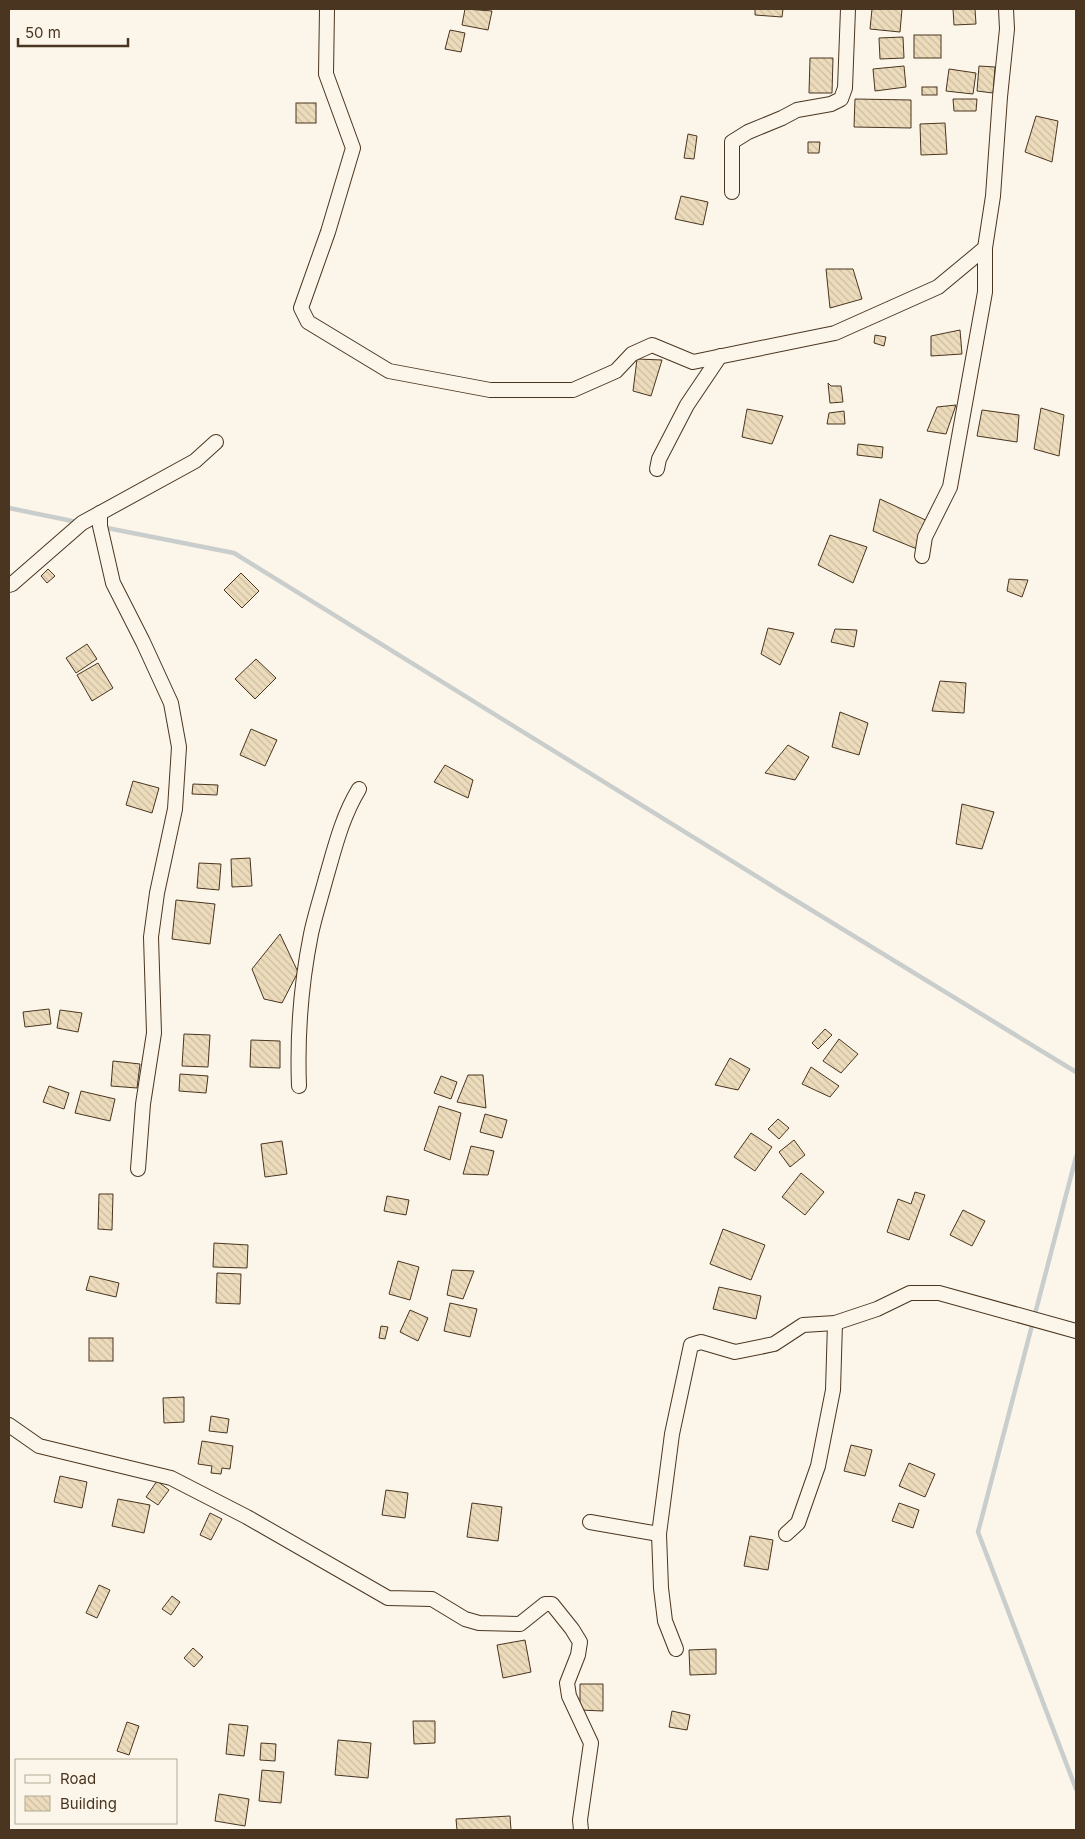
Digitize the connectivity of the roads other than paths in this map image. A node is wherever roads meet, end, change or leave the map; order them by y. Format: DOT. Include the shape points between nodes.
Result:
graph roads {
  1 [pos="327,9"];
  2 [pos="848,9"];
  3 [pos="1006,9"];
  4 [pos="732,192"];
  5 [pos="985,248"];
  6 [pos="720,356"];
  7 [pos="216,442"];
  8 [pos="657,469"];
  9 [pos="100,513"];
  10 [pos="922,556"];
  11 [pos="9,585"];
  12 [pos="359,789"];
  13 [pos="299,1086"];
  14 [pos="138,1169"];
  15 [pos="836,1322"];
  16 [pos="1076,1331"];
  17 [pos="9,1425"];
  18 [pos="590,1522"];
  19 [pos="659,1534"];
  20 [pos="786,1534"];
  21 [pos="676,1649"];
  22 [pos="582,1830"];
  1 -- 6 [label="street" via="326,74 353,148 301,308 308,322 389,371 490,390 573,390 616,371 632,354 652,345 693,362"];
  2 -- 4 [label="street" via="841,99 797,110 732,142"];
  3 -- 5 [label="street" via="993,196"];
  5 -- 6 [label="street" via="938,287 835,333"];
  5 -- 10 [label="street" via="985,292 950,487 924,537"];
  6 -- 8 [label="street" via="687,405 658,459"];
  7 -- 9 [label="street" via="196,461"];
  9 -- 11 [label="street" via="82,523"];
  9 -- 14 [label="street" via="113,584 171,703 179,747 175,809 150,937 154,1033 143,1104"];
  12 -- 13 [label="street" via="338,834 311,932 297,1044"];
  15 -- 16 [label="street" via="877,1309 910,1293 939,1292"];
  15 -- 19 [label="street" via="803,1325 774,1344 735,1352 701,1342 691,1345 672,1434"];
  15 -- 20 [label="street" via="834,1390 818,1466 798,1523"];
  17 -- 22 [label="street" via="39,1446 171,1478 247,1517 388,1598 432,1599 465,1619 480,1623 520,1624 545,1604 552,1604 580,1642 567,1683 569,1696 591,1743 580,1820"];
  18 -- 19 [label="street"];
  19 -- 21 [label="street" via="664,1621"];
}
